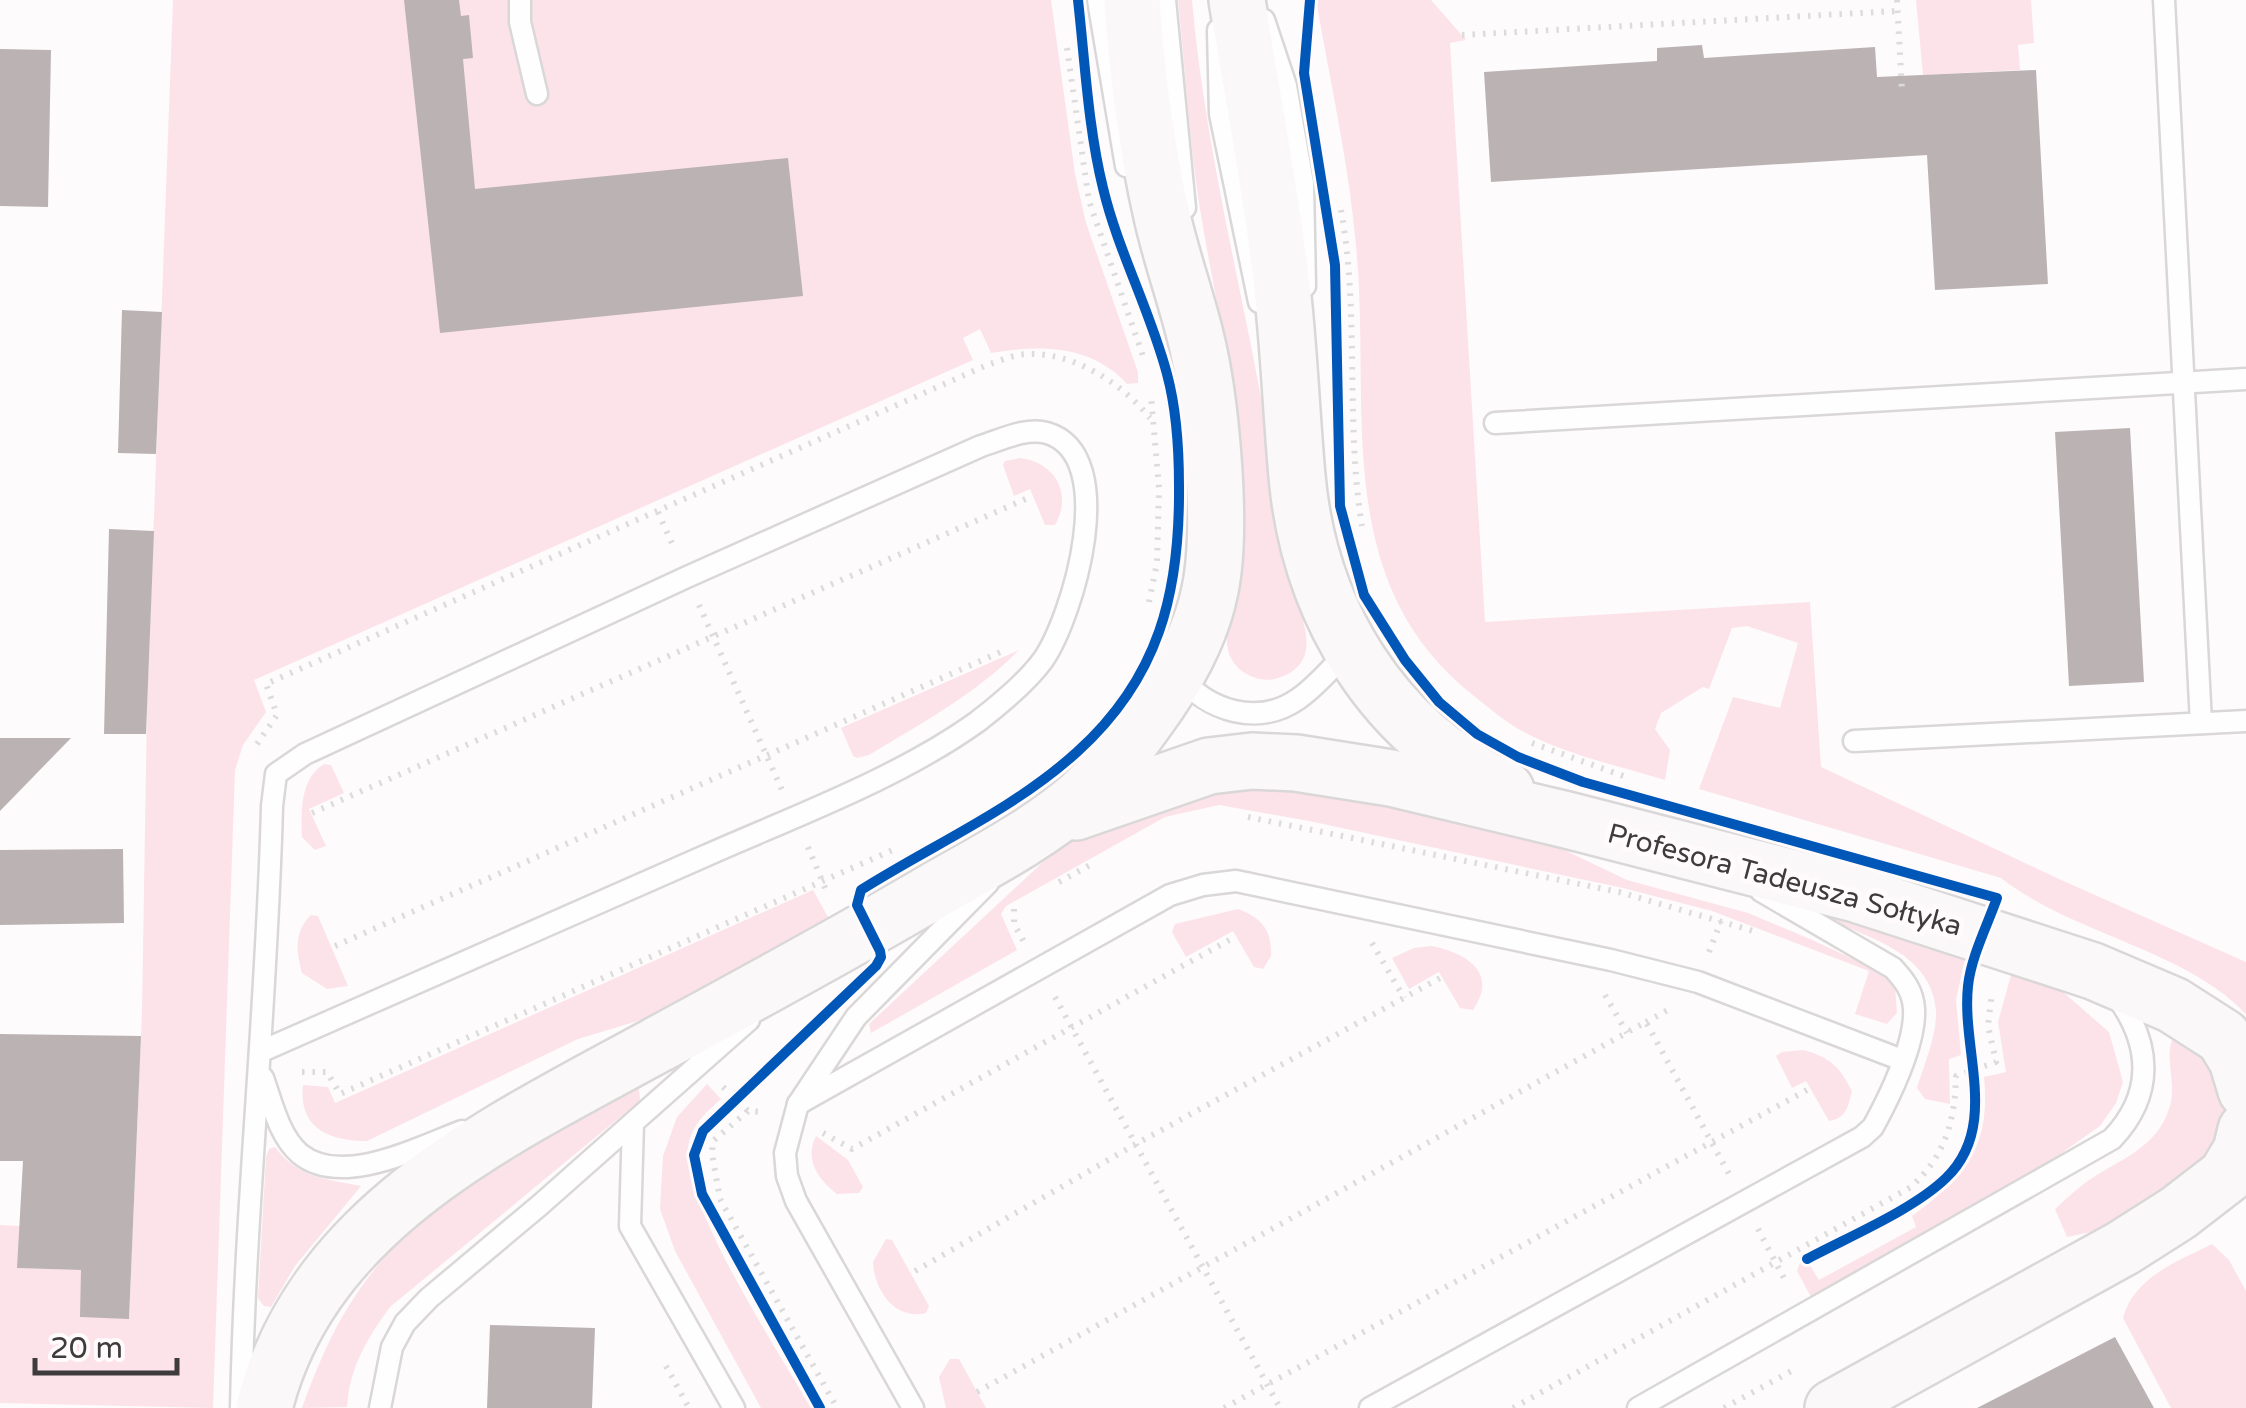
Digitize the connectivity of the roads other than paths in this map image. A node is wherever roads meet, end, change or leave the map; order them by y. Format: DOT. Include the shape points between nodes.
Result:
graph roads {
  1 [pos="520,0"];
  2 [pos="1098,0"];
  3 [pos="1132,0"];
  4 [pos="1165,0"];
  5 [pos="1217,0"];
  6 [pos="1237,0"];
  7 [pos="1258,0"];
  8 [pos="2164,0"];
  9 [pos="537,94"];
  10 [pos="1132,186"];
  11 [pos="1143,218"];
  12 [pos="1196,340"];
  13 [pos="2246,379"];
  14 [pos="2184,383"];
  15 [pos="1294,403"];
  16 [pos="1496,423"];
  17 [pos="1349,650"];
  18 [pos="1178,674"];
  19 [pos="2246,721"];
  20 [pos="2202,723"];
  21 [pos="1854,742"];
  22 [pos="1567,820"];
  23 [pos="1046,824"];
  24 [pos="1696,853"];
  25 [pos="822,956"];
  26 [pos="2093,972"];
  27 [pos="1902,1060"];
  28 [pos="261,1062"];
  29 [pos="2246,1090"];
  30 [pos="565,1095"];
  31 [pos="795,1110"];
  32 [pos="634,1123"];
  33 [pos="2246,1130"];
  34 [pos="241,1408"];
  35 [pos="264,1408"];
  36 [pos="380,1408"];
  37 [pos="734,1408"];
  38 [pos="914,1408"];
  39 [pos="1370,1408"];
  40 [pos="1638,1408"];
  41 [pos="1834,1408"];
  1 -- 9 [label="lane"];
  2 -- 10 [label="lane"];
  3 -- 12 [label="street" via="1161,210"];
  4 -- 12 [label="lane"];
  5 -- 15 [label="lane, Profesora Tadeusza Sołtyka" via="1220,114 1236,199 1259,303"];
  6 -- 15 [label="street, Profesora Tadeusza Sołtyka" via="1281,275"];
  7 -- 15 [label="lane, Profesora Tadeusza Sołtyka" via="1286,86 1303,183 1305,296"];
  8 -- 14 [label="lane"];
  11 -- 12 [label="lane"];
  12 -- 18 [label="street" via="1213,468 1211,588"];
  13 -- 14 [label="lane"];
  14 -- 16 [label="lane"];
  14 -- 20 [label="lane"];
  15 -- 17 [label="street, Profesora Tadeusza Sołtyka" via="1305,529"];
  17 -- 18 [label="lane" via="1296,701 1269,712 1214,706"];
  17 -- 22 [label="street, Profesora Tadeusza Sołtyka" via="1370,682 1436,747 1474,776"];
  18 -- 23 [label="street" via="1108,770"];
  19 -- 20 [label="lane"];
  20 -- 21 [label="lane"];
  22 -- 23 [label="street, Profesora Tadeusza Sołtyka" via="1375,775 1252,761 1194,771"];
  22 -- 24 [label="street, Profesora Tadeusza Sołtyka"];
  23 -- 25 [label="street"];
  23 -- 31 [label="lane" via="856,1017"];
  24 -- 26 [label="street, Profesora Tadeusza Sołtyka" via="1856,894"];
  24 -- 27 [label="lane" via="1907,983 1913,1022"];
  25 -- 30 [label="street"];
  25 -- 32 [label="lane"];
  26 -- 29 [label="street, Profesora Tadeusza Sołtyka" via="2173,1005 2223,1038"];
  26 -- 40 [label="lane" via="2136,1026 2142,1052 2140,1101 2112,1139"];
  27 -- 31 [label="lane" via="1698,982 1236,881 1170,896"];
  27 -- 39 [label="lane" via="1873,1127 1862,1137"];
  28 -- 28 [label="lane" via="273,781 282,767 981,446 1026,432 1048,433 1064,444 1082,475 1088,513 1072,588 1043,660 977,722 857,788"];
  28 -- 30 [label="lane" via="288,1139 301,1155 340,1168 364,1166"];
  28 -- 34 [label="lane"];
  30 -- 35 [label="street" via="411,1191 352,1246 283,1350"];
  31 -- 38 [label="lane" via="785,1153 791,1190"];
  32 -- 36 [label="lane" via="405,1323 392,1347"];
  32 -- 37 [label="lane" via="630,1226"];
  33 -- 41 [label="street" via="2226,1176 2178,1214"];
}
